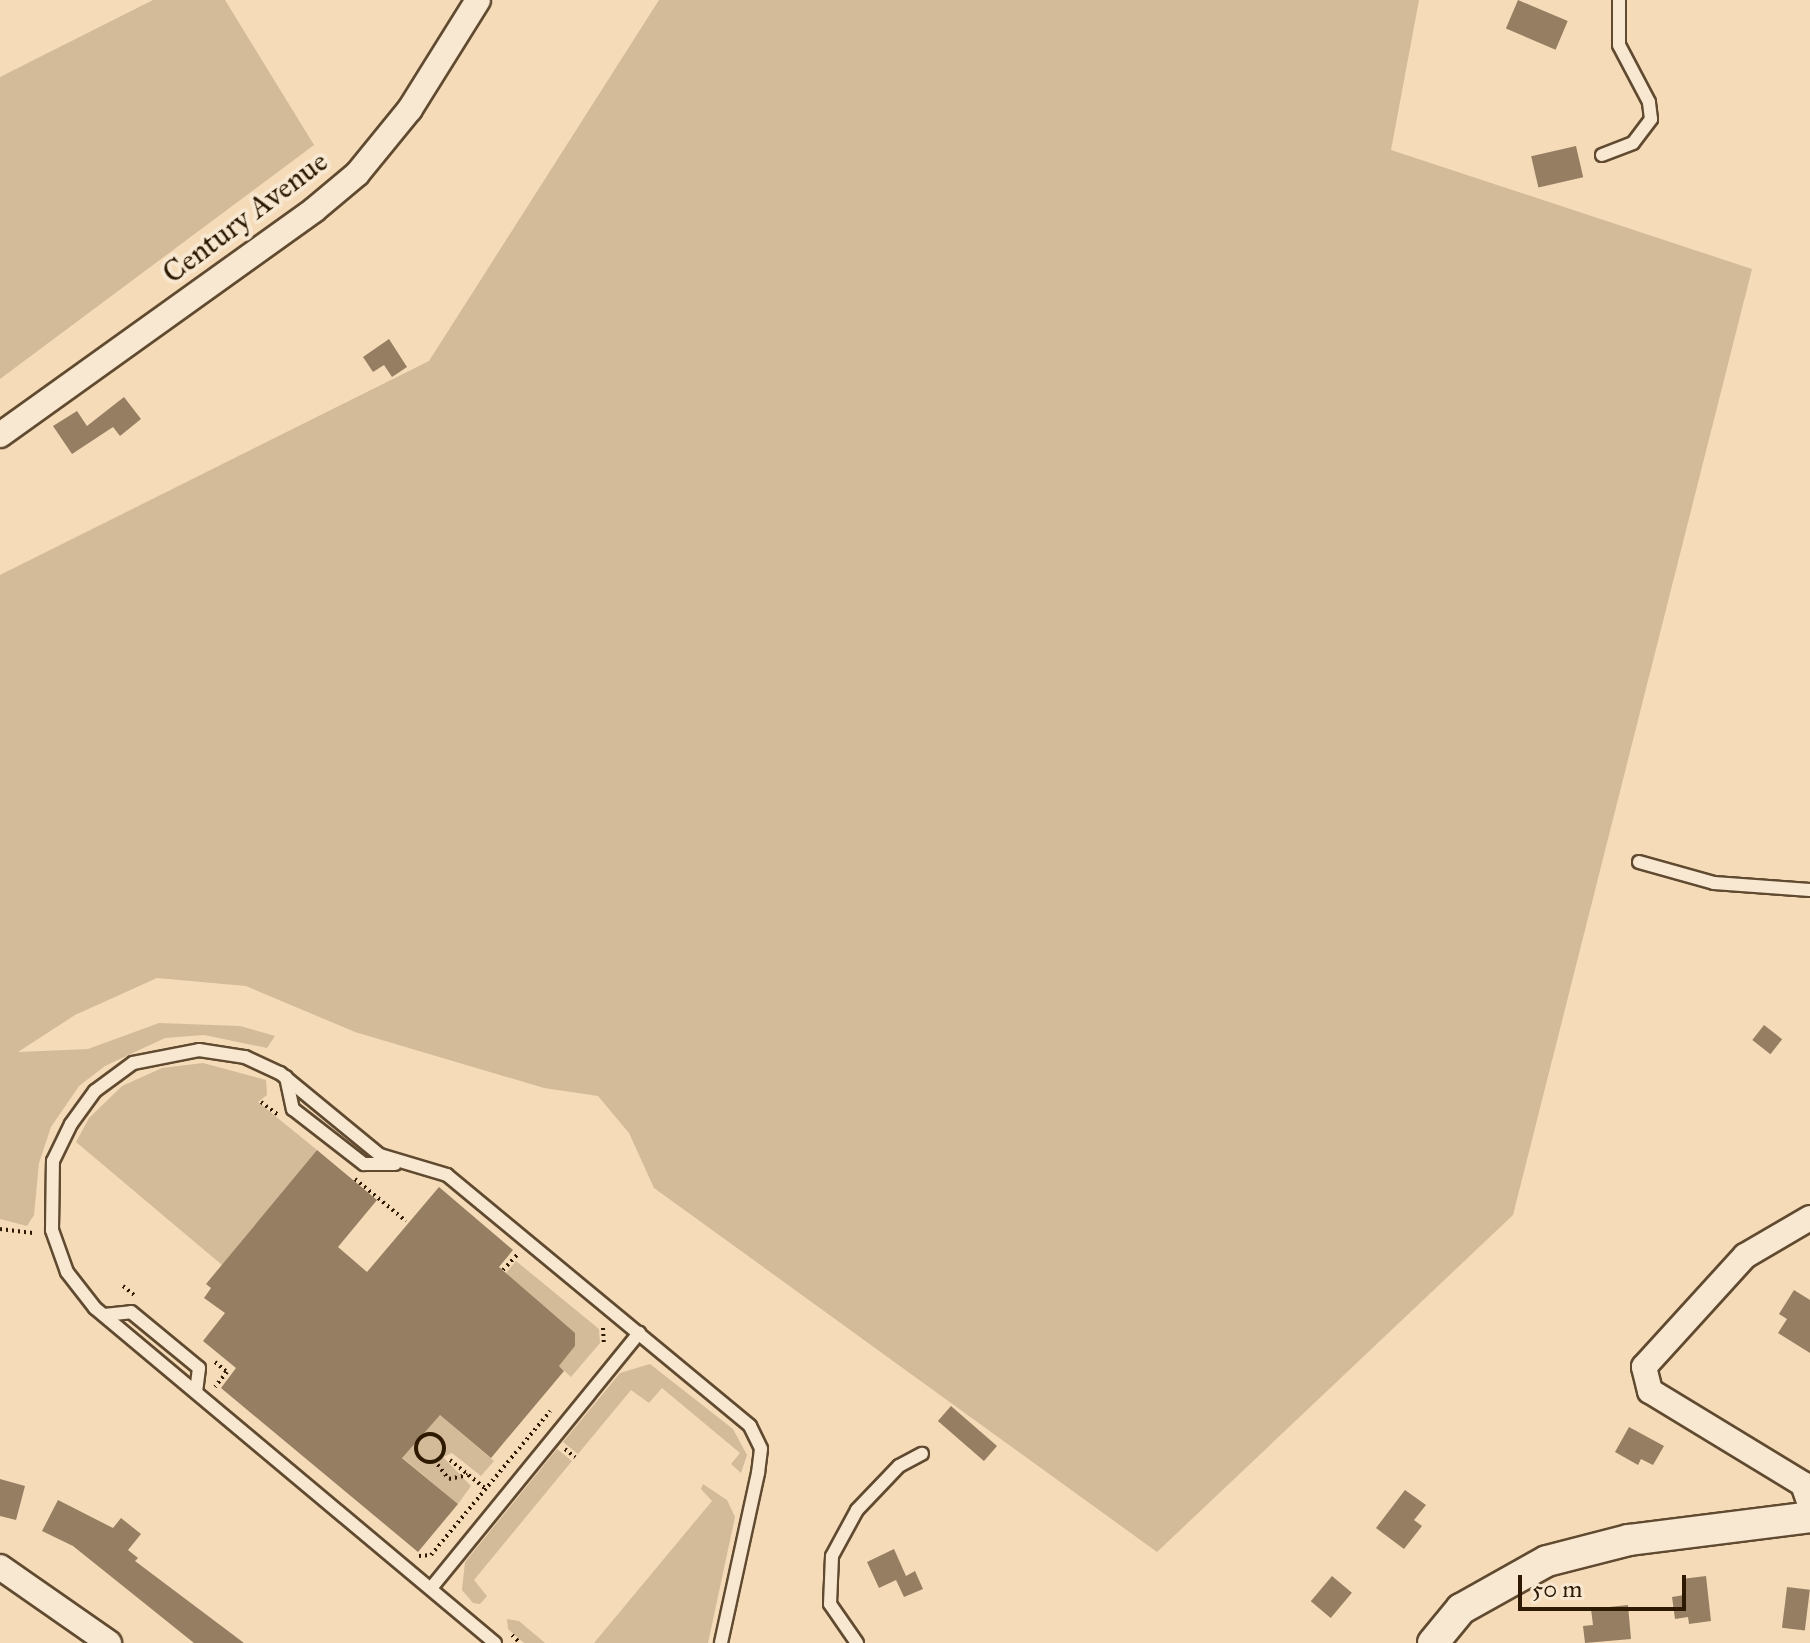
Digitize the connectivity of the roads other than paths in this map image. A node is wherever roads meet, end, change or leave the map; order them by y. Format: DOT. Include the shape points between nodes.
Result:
graph roads {
  1 [pos="478,0"];
  2 [pos="1619,0"];
  3 [pos="1602,155"];
  4 [pos="0,435"];
  5 [pos="1639,862"];
  6 [pos="1810,890"];
  7 [pos="286,1077"];
  8 [pos="422,1165"];
  9 [pos="1810,1218"];
  10 [pos="104,1315"];
  11 [pos="639,1333"];
  12 [pos="196,1392"];
  13 [pos="922,1454"];
  14 [pos="1810,1504"];
  15 [pos="1810,1517"];
  16 [pos="0,1567"];
  17 [pos="432,1587"];
  18 [pos="109,1643"];
  19 [pos="495,1643"];
  20 [pos="721,1643"];
  21 [pos="857,1643"];
  22 [pos="1433,1643"];
  1 -- 4 [label="street, Century Avenue" via="410,109 357,174"];
  2 -- 3 [label="lane" via="1619,45 1649,102 1651,119 1633,143"];
  5 -- 6 [label="lane" via="1714,883"];
  7 -- 8 [label="lane" via="380,1155"];
  7 -- 8 [label="lane" via="293,1109 364,1164"];
  7 -- 10 [label="lane" via="245,1057 199,1050 155,1056 115,1075 83,1107 53,1161 53,1236 73,1282"];
  8 -- 11 [label="lane" via="447,1175"];
  9 -- 14 [label="street" via="1745,1256 1644,1367 1650,1391 1803,1484"];
  10 -- 12 [label="lane"];
  10 -- 12 [label="lane" via="131,1312 199,1368"];
  11 -- 17 [label="lane"];
  11 -- 20 [label="lane" via="750,1426 761,1449"];
  12 -- 17 [label="lane"];
  13 -- 21 [label="lane" via="899,1466 857,1510 832,1556 830,1604"];
  15 -- 22 [label="street" via="1629,1540 1547,1561 1461,1609"];
  16 -- 18 [label="street"];
  17 -- 19 [label="lane"];
}
